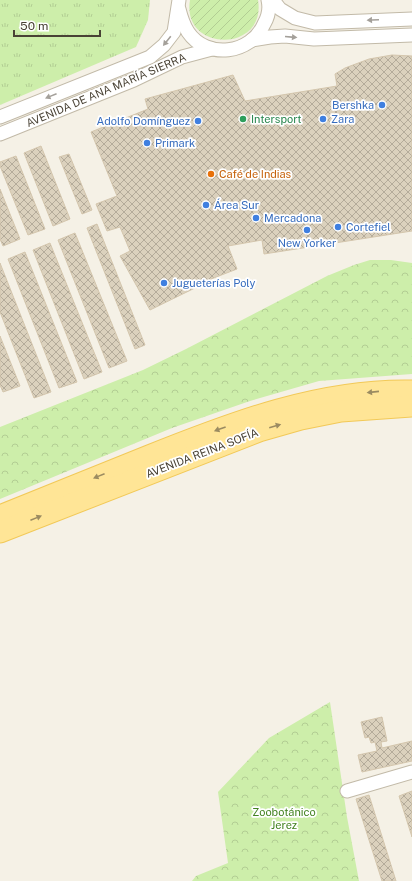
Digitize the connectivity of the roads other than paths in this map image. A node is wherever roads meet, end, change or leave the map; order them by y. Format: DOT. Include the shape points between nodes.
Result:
graph roads {
  1 [pos="268,0"];
  2 [pos="274,0"];
  3 [pos="179,2"];
  4 [pos="412,19"];
  5 [pos="412,35"];
  6 [pos="252,40"];
  7 [pos="212,49"];
  8 [pos="0,116"];
  9 [pos="0,134"];
  10 [pos="412,390"];
  11 [pos="412,406"];
  12 [pos="0,516"];
  13 [pos="0,532"];
  14 [pos="412,772"];
  15 [pos="347,790"];
  1 -- 6 [label="street, AVENIDA DE ANA MARÍA SIERRA" via="267,18 262,30"];
  4 -- 2 [label="street, one-way" via="315,23 295,18 280,9"];
  3 -- 7 [label="street, AVENIDA DE ANA MARÍA SIERRA" via="181,20 188,33 199,43"];
  3 -- 8 [label="street, AVENIDA DE ANA MARÍA SIERRA, one-way" via="174,32 164,45 150,56"];
  6 -- 5 [label="street, AVENIDA DE ANA MARÍA SIERRA, one-way" via="286,36 314,39"];
  6 -- 7 [label="street, AVENIDA DE ANA MARÍA SIERRA" via="234,50"];
  7 -- 9 [label="street, AVENIDA DE ANA MARÍA SIERRA" via="182,57 134,80"];
  10 -- 12 [label="main road, AVENIDA REINA SOFÍA, one-way" via="338,396 254,416"];
  13 -- 11 [label="main road, AVENIDA REINA SOFÍA, one-way" via="259,431 341,411"];
  14 -- 15 [label="street"];
}
